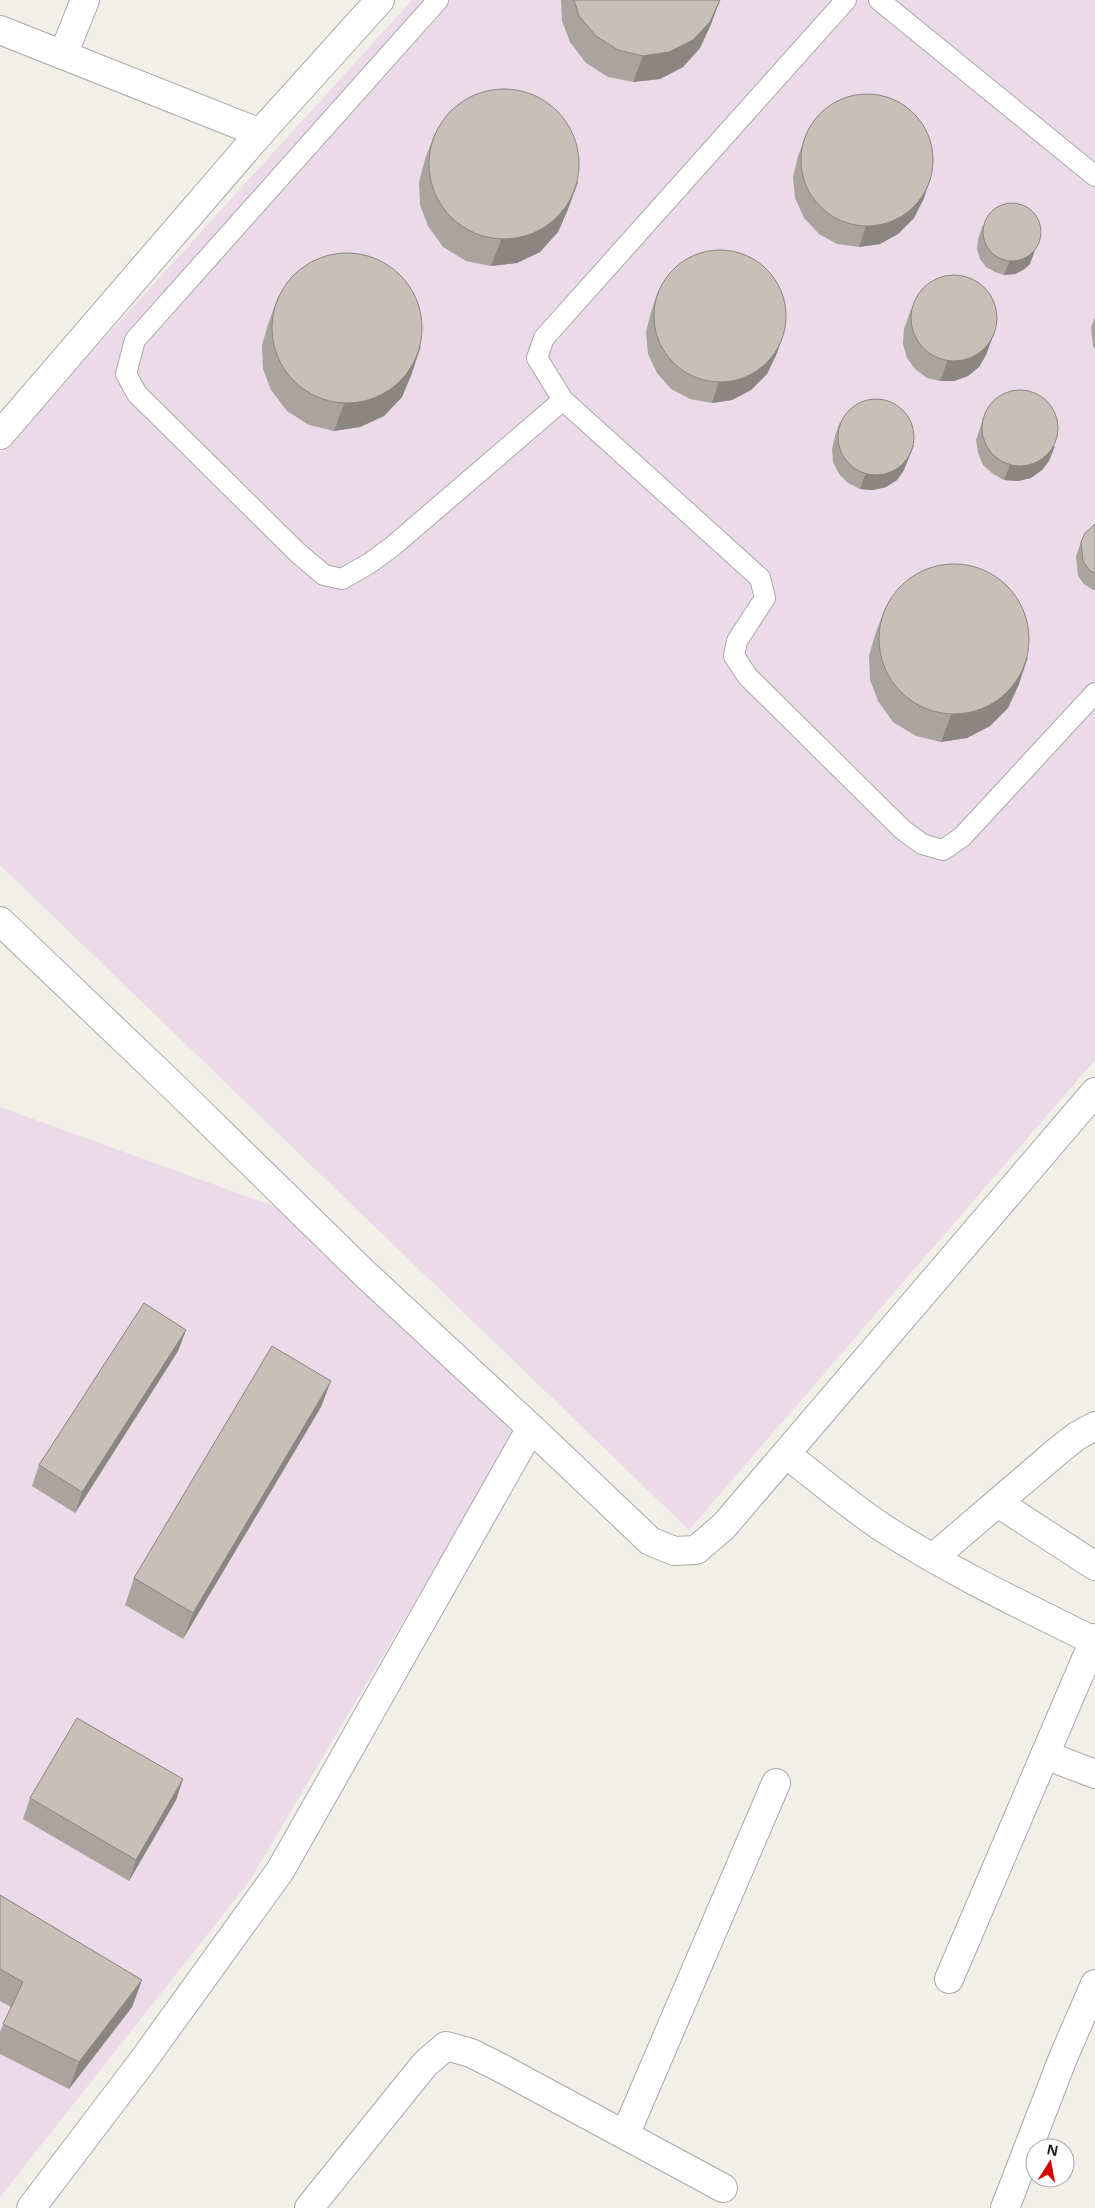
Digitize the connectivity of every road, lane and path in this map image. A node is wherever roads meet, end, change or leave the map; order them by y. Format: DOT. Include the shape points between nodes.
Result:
graph roads {
  1 [pos="85,0"];
  2 [pos="380,0"];
  3 [pos="438,0"];
  4 [pos="846,0"];
  5 [pos="879,0"];
  6 [pos="0,30"];
  7 [pos="63,56"];
  8 [pos="260,133"];
  9 [pos="1095,176"];
  10 [pos="563,400"];
  11 [pos="0,435"];
  12 [pos="1095,693"];
  13 [pos="0,922"];
  14 [pos="1095,1092"];
  15 [pos="1095,1426"];
  16 [pos="531,1428"];
  17 [pos="786,1454"];
  18 [pos="998,1503"];
  19 [pos="934,1557"];
  20 [pos="1095,1566"];
  21 [pos="1094,1639"];
  22 [pos="1045,1754"];
  23 [pos="1095,1774"];
  24 [pos="776,1783"];
  25 [pos="949,1979"];
  26 [pos="1095,1984"];
  27 [pos="625,2135"];
  28 [pos="723,2188"];
  29 [pos="32,2208"];
  30 [pos="309,2208"];
  31 [pos="1004,2208"];
  1 -- 7 [label="street"];
  2 -- 8 [label="street"];
  3 -- 10 [label="lane" via="135,340 126,374 138,394 298,553 324,575 342,579 393,546"];
  4 -- 10 [label="lane" via="544,338 537,358"];
  5 -- 9 [label="lane"];
  6 -- 7 [label="street"];
  7 -- 8 [label="street"];
  8 -- 11 [label="street"];
  10 -- 12 [label="lane" via="760,578 765,598 737,641 734,656 748,677 903,830 922,844 943,850 962,838"];
  13 -- 16 [label="street" via="364,1273"];
  14 -- 17 [label="street"];
  15 -- 18 [label="street" via="1059,1450"];
  16 -- 17 [label="street" via="650,1541 674,1551 696,1550 724,1526"];
  16 -- 29 [label="street" via="280,1871"];
  17 -- 19 [label="street" via="864,1515"];
  18 -- 19 [label="street"];
  18 -- 20 [label="street"];
  19 -- 21 [label="street" via="992,1590"];
  21 -- 22 [label="street"];
  22 -- 23 [label="street"];
  22 -- 25 [label="street"];
  24 -- 27 [label="street"];
  26 -- 31 [label="street"];
  27 -- 28 [label="street"];
  27 -- 30 [label="street" via="478,2057 446,2046 425,2064"];
}
